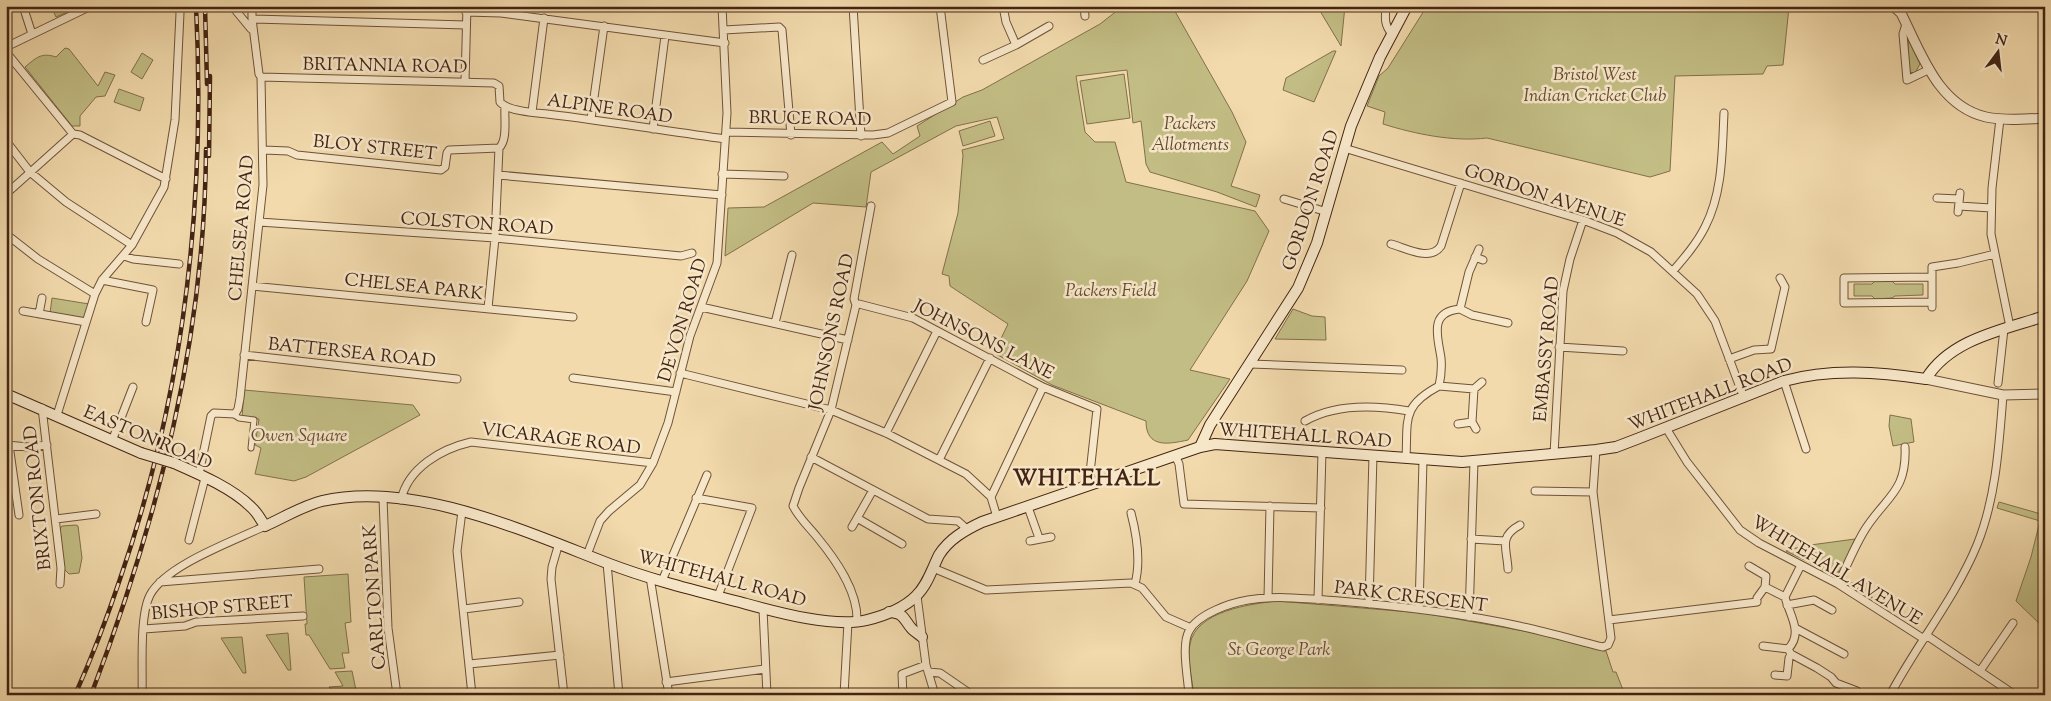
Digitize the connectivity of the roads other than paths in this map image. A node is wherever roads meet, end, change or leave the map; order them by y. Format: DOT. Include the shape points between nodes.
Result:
graph roads {
  1 [pos="23,6"];
  2 [pos="178,6"];
  3 [pos="722,6"];
  4 [pos="853,6"];
  5 [pos="940,6"];
  6 [pos="1003,6"];
  7 [pos="1084,6"];
  8 [pos="1386,6"];
  9 [pos="1407,6"];
  10 [pos="1893,6"];
  11 [pos="89,7"];
  12 [pos="252,8"];
  13 [pos="235,9"];
  14 [pos="466,9"];
  15 [pos="501,9"];
  16 [pos="1085,16"];
  17 [pos="544,18"];
  18 [pos="248,19"];
  19 [pos="1906,24"];
  20 [pos="466,25"];
  21 [pos="604,26"];
  22 [pos="1050,26"];
  23 [pos="724,30"];
  24 [pos="32,34"];
  25 [pos="1392,34"];
  26 [pos="665,36"];
  27 [pos="725,43"];
  28 [pos="1016,45"];
  29 [pos="6,47"];
  30 [pos="6,52"];
  31 [pos="983,60"];
  32 [pos="1930,69"];
  33 [pos="262,77"];
  34 [pos="465,82"];
  35 [pos="504,107"];
  36 [pos="532,112"];
  37 [pos="1724,113"];
  38 [pos="2045,118"];
  39 [pos="591,119"];
  40 [pos="2000,119"];
  41 [pos="653,129"];
  42 [pos="73,134"];
  43 [pos="791,134"];
  44 [pos="726,136"];
  45 [pos="861,136"];
  46 [pos="6,141"];
  47 [pos="499,148"];
  48 [pos="1344,148"];
  49 [pos="264,150"];
  50 [pos="30,172"];
  51 [pos="722,174"];
  52 [pos="498,175"];
  53 [pos="784,176"];
  54 [pos="166,179"];
  55 [pos="1461,183"];
  56 [pos="6,194"];
  57 [pos="722,195"];
  58 [pos="1937,198"];
  59 [pos="1284,199"];
  60 [pos="872,206"];
  61 [pos="1991,208"];
  62 [pos="1327,212"];
  63 [pos="1582,220"];
  64 [pos="259,222"];
  65 [pos="6,234"];
  66 [pos="495,238"];
  67 [pos="1390,244"];
  68 [pos="132,245"];
  69 [pos="1479,248"];
  70 [pos="692,253"];
  71 [pos="1995,254"];
  72 [pos="792,255"];
  73 [pos="124,256"];
  74 [pos="1476,257"];
  75 [pos="1483,260"];
  76 [pos="179,264"];
  77 [pos="1673,271"];
  78 [pos="1932,277"];
  79 [pos="1780,278"];
  80 [pos="102,280"];
  81 [pos="252,286"];
  82 [pos="95,294"];
  83 [pos="42,298"];
  84 [pos="856,305"];
  85 [pos="701,307"];
  86 [pos="488,308"];
  87 [pos="1460,309"];
  88 [pos="23,311"];
  89 [pos="1499,313"];
  90 [pos="39,314"];
  91 [pos="2045,316"];
  92 [pos="573,317"];
  93 [pos="86,322"];
  94 [pos="146,322"];
  95 [pos="1498,322"];
  96 [pos="775,323"];
  97 [pos="1508,323"];
  98 [pos="2007,328"];
  99 [pos="937,330"];
  100 [pos="848,340"];
  101 [pos="1559,347"];
  102 [pos="1623,351"];
  103 [pos="244,355"];
  104 [pos="990,358"];
  105 [pos="1729,359"];
  106 [pos="1250,364"];
  107 [pos="1402,370"];
  108 [pos="680,373"];
  109 [pos="573,378"];
  110 [pos="457,379"];
  111 [pos="1926,379"];
  112 [pos="1784,381"];
  113 [pos="1482,382"];
  114 [pos="1998,383"];
  115 [pos="1439,386"];
  116 [pos="133,387"];
  117 [pos="1044,387"];
  118 [pos="1474,389"];
  119 [pos="676,392"];
  120 [pos="6,394"];
  121 [pos="2045,394"];
  122 [pos="2004,395"];
  123 [pos="1744,398"];
  124 [pos="42,408"];
  125 [pos="831,410"];
  126 [pos="1409,411"];
  127 [pos="233,414"];
  128 [pos="57,415"];
  129 [pos="1305,421"];
  130 [pos="1458,424"];
  131 [pos="1666,428"];
  132 [pos="886,433"];
  133 [pos="112,441"];
  134 [pos="8,445"];
  135 [pos="47,445"];
  136 [pos="1200,447"];
  137 [pos="1814,447"];
  138 [pos="1905,447"];
  139 [pos="251,448"];
  140 [pos="1596,450"];
  141 [pos="1322,451"];
  142 [pos="1554,454"];
  143 [pos="1175,455"];
  144 [pos="1373,455"];
  145 [pos="811,457"];
  146 [pos="1406,458"];
  147 [pos="939,460"];
  148 [pos="1423,460"];
  149 [pos="1474,462"];
  150 [pos="653,464"];
  151 [pos="707,474"];
  152 [pos="202,476"];
  153 [pos="1093,484"];
  154 [pos="873,490"];
  155 [pos="1535,491"];
  156 [pos="1593,492"];
  157 [pos="991,497"];
  158 [pos="383,498"];
  159 [pos="696,498"];
  160 [pos="401,500"];
  161 [pos="1268,506"];
  162 [pos="1028,507"];
  163 [pos="1321,508"];
  164 [pos="462,511"];
  165 [pos="1131,513"];
  166 [pos="96,514"];
  167 [pos="19,515"];
  168 [pos="997,517"];
  169 [pos="857,518"];
  170 [pos="56,519"];
  171 [pos="1520,525"];
  172 [pos="265,526"];
  173 [pos="852,527"];
  174 [pos="966,529"];
  175 [pos="1051,537"];
  176 [pos="1039,538"];
  177 [pos="189,540"];
  178 [pos="1471,540"];
  179 [pos="1030,541"];
  180 [pos="1505,541"];
  181 [pos="559,543"];
  182 [pos="902,544"];
  183 [pos="587,555"];
  184 [pos="607,563"];
  185 [pos="1801,565"];
  186 [pos="1749,566"];
  187 [pos="933,568"];
  188 [pos="319,569"];
  189 [pos="1508,569"];
  190 [pos="650,578"];
  191 [pos="662,581"];
  192 [pos="160,582"];
  193 [pos="60,584"];
  194 [pos="1135,584"];
  195 [pos="1838,584"];
  196 [pos="1765,586"];
  197 [pos="718,596"];
  198 [pos="917,596"];
  199 [pos="1785,596"];
  200 [pos="1268,598"];
  201 [pos="1318,600"];
  202 [pos="519,602"];
  203 [pos="1368,604"];
  204 [pos="1787,605"];
  205 [pos="763,609"];
  206 [pos="1419,609"];
  207 [pos="464,610"];
  208 [pos="1832,610"];
  209 [pos="888,612"];
  210 [pos="303,616"];
  211 [pos="1469,617"];
  212 [pos="1609,620"];
  213 [pos="852,622"];
  214 [pos="2012,623"];
  215 [pos="1191,628"];
  216 [pos="144,629"];
  217 [pos="1797,630"];
  218 [pos="922,637"];
  219 [pos="1925,637"];
  220 [pos="1763,646"];
  221 [pos="1790,651"];
  222 [pos="1844,654"];
  223 [pos="560,655"];
  224 [pos="469,664"];
  225 [pos="927,668"];
  226 [pos="765,669"];
  227 [pos="1980,671"];
  228 [pos="1775,675"];
  229 [pos="666,682"];
  230 [pos="2045,687"];
  231 [pos="1857,691"];
  232 [pos="142,695"];
  233 [pos="397,695"];
  234 [pos="472,695"];
  235 [pos="564,695"];
  236 [pos="619,695"];
  237 [pos="669,695"];
  238 [pos="766,695"];
  239 [pos="844,695"];
  240 [pos="903,695"];
  241 [pos="935,695"];
  242 [pos="972,695"];
  243 [pos="1189,695"];
  244 [pos="1890,695"];
  245 [pos="2015,695"];
  246 [pos="2039,695"];
  1 -- 24 [label="street"];
  2 -- 54 [label="street" via="174,120"];
  3 -- 23 [label="street, DEVON ROAD"];
  4 -- 45 [label="street"];
  5 -- 45 [label="street, BRUCE ROAD" via="952,102 888,133"];
  6 -- 28 [label="street"];
  7 -- 16 [label="street"];
  8 -- 25 [label="street" via="1385,21"];
  9 -- 25 [label="main road, GORDON ROAD"];
  10 -- 19 [label="street"];
  11 -- 24 [label="street"];
  12 -- 13 [label="street" via="248,14"];
  12 -- 18 [label="street, CHELSEA ROAD"];
  13 -- 18 [label="street"];
  14 -- 15 [label="street"];
  14 -- 20 [label="street"];
  15 -- 17 [label="street"];
  17 -- 21 [label="street"];
  17 -- 36 [label="street"];
  18 -- 20 [label="street"];
  18 -- 33 [label="street, CHELSEA ROAD"];
  19 -- 32 [label="street"];
  19 -- 32 [label="street" via="1903,34 1907,80"];
  20 -- 34 [label="street"];
  21 -- 26 [label="street"];
  21 -- 39 [label="street"];
  22 -- 28 [label="street"];
  23 -- 27 [label="street, DEVON ROAD"];
  23 -- 43 [label="street" via="779,27 782,30"];
  24 -- 29 [label="street"];
  25 -- 48 [label="main road, GORDON ROAD"];
  26 -- 27 [label="street"];
  26 -- 41 [label="street"];
  27 -- 44 [label="street, DEVON ROAD"];
  28 -- 31 [label="street"];
  30 -- 42 [label="street"];
  32 -- 40 [label="street" via="1947,96 1962,108"];
  33 -- 34 [label="street, BRITANNIA ROAD"];
  33 -- 49 [label="street, CHELSEA ROAD"];
  34 -- 35 [label="street, BRITANNIA ROAD" via="497,84"];
  35 -- 36 [label="street, ALPINE ROAD"];
  35 -- 47 [label="street" via="504,137"];
  36 -- 39 [label="street, ALPINE ROAD"];
  37 -- 77 [label="street" via="1720,176 1713,209 1699,237"];
  38 -- 40 [label="street"];
  39 -- 41 [label="street, ALPINE ROAD"];
  40 -- 61 [label="street"];
  41 -- 44 [label="street, ALPINE ROAD"];
  42 -- 50 [label="street"];
  42 -- 54 [label="street"];
  43 -- 44 [label="street, BRUCE ROAD"];
  43 -- 45 [label="street, BRUCE ROAD"];
  44 -- 51 [label="street, DEVON ROAD"];
  46 -- 50 [label="street"];
  47 -- 49 [label="street, BLOY STREET" via="451,150 441,170"];
  47 -- 52 [label="street"];
  48 -- 55 [label="street, GORDON AVENUE"];
  48 -- 62 [label="main road, GORDON ROAD"];
  49 -- 64 [label="street, CHELSEA ROAD"];
  50 -- 56 [label="street"];
  50 -- 68 [label="street" via="70,206"];
  51 -- 53 [label="street" via="774,173"];
  51 -- 57 [label="street, DEVON ROAD"];
  52 -- 57 [label="street"];
  52 -- 66 [label="street"];
  54 -- 68 [label="street" via="163,191"];
  55 -- 63 [label="street, GORDON AVENUE"];
  55 -- 67 [label="street" via="1438,251 1424,254"];
  57 -- 85 [label="street, DEVON ROAD" via="718,263"];
  58 -- 61 [label="street"];
  59 -- 62 [label="street"];
  60 -- 84 [label="street, JOHNSONS ROAD" via="854,300"];
  61 -- 71 [label="street"];
  62 -- 106 [label="main road, GORDON ROAD" via="1298,288"];
  63 -- 77 [label="street, GORDON AVENUE" via="1617,232 1651,252"];
  63 -- 101 [label="street, EMBASSY ROAD" via="1563,291"];
  64 -- 66 [label="street, COLSTON ROAD"];
  64 -- 81 [label="street, CHELSEA ROAD"];
  65 -- 82 [label="street" via="38,259"];
  66 -- 70 [label="street, COLSTON ROAD" via="681,256"];
  66 -- 86 [label="street"];
  68 -- 73 [label="street"];
  69 -- 74 [label="street"];
  71 -- 78 [label="street" via="1932,267"];
  71 -- 98 [label="street"];
  72 -- 96 [label="street"];
  73 -- 76 [label="street"];
  73 -- 80 [label="street"];
  74 -- 75 [label="street"];
  74 -- 87 [label="street"];
  77 -- 105 [label="street, GORDON AVENUE" via="1697,294 1715,321"];
  78 -- 78 [label="street" via="1932,305 1844,303 1844,278"];
  79 -- 105 [label="street" via="1785,287 1771,349 1754,350"];
  80 -- 82 [label="street"];
  80 -- 94 [label="street" via="153,290"];
  81 -- 86 [label="street, CHELSEA PARK"];
  81 -- 103 [label="street, CHELSEA ROAD"];
  82 -- 93 [label="street"];
  83 -- 90 [label="street"];
  84 -- 99 [label="street, JOHNSONS LANE" via="904,315"];
  84 -- 100 [label="street, JOHNSONS ROAD"];
  85 -- 96 [label="street"];
  85 -- 108 [label="street, DEVON ROAD"];
  86 -- 92 [label="street, CHELSEA PARK"];
  87 -- 95 [label="street"];
  87 -- 115 [label="street" via="1443,314 1438,323 1436,334 1442,374"];
  88 -- 90 [label="street"];
  89 -- 95 [label="street"];
  90 -- 93 [label="street"];
  91 -- 98 [label="main road"];
  93 -- 128 [label="street"];
  95 -- 97 [label="street"];
  96 -- 100 [label="street"];
  98 -- 111 [label="main road" via="1954,350"];
  98 -- 114 [label="street"];
  99 -- 104 [label="street, JOHNSONS LANE"];
  99 -- 132 [label="street"];
  100 -- 125 [label="street, JOHNSONS ROAD"];
  101 -- 102 [label="street"];
  101 -- 142 [label="street, EMBASSY ROAD"];
  103 -- 110 [label="street, BATTERSEA ROAD"];
  103 -- 127 [label="street, CHELSEA ROAD" via="238,409"];
  104 -- 117 [label="street, JOHNSONS LANE"];
  104 -- 147 [label="street"];
  105 -- 123 [label="street, GORDON AVENUE"];
  106 -- 107 [label="street"];
  106 -- 136 [label="main road, GORDON ROAD" via="1207,430"];
  108 -- 119 [label="street, DEVON ROAD"];
  108 -- 125 [label="street"];
  109 -- 119 [label="street"];
  111 -- 112 [label="main road, WHITEHALL ROAD" via="1866,372 1807,375"];
  111 -- 122 [label="street"];
  112 -- 123 [label="main road, WHITEHALL ROAD"];
  112 -- 137 [label="street" via="1804,450"];
  113 -- 118 [label="street"];
  115 -- 118 [label="street"];
  115 -- 126 [label="street" via="1418,400"];
  116 -- 133 [label="street"];
  117 -- 153 [label="street, JOHNSONS LANE" via="1097,409 1090,474"];
  117 -- 157 [label="street"];
  118 -- 130 [label="street" via="1474,426"];
  119 -- 150 [label="street, DEVON ROAD"];
  120 -- 124 [label="main road, EASTON ROAD"];
  121 -- 122 [label="street"];
  122 -- 219 [label="street" via="1993,491 1983,528 1965,570"];
  123 -- 131 [label="main road, WHITEHALL ROAD"];
  124 -- 128 [label="main road, EASTON ROAD"];
  124 -- 135 [label="street, BRIXTON ROAD"];
  125 -- 132 [label="street"];
  125 -- 145 [label="street, JOHNSONS ROAD"];
  126 -- 129 [label="street" via="1382,407 1350,408 1316,415"];
  126 -- 146 [label="street"];
  127 -- 139 [label="street" via="254,420"];
  127 -- 152 [label="street" via="214,414 210,418"];
  128 -- 133 [label="main road, EASTON ROAD"];
  131 -- 140 [label="main road, WHITEHALL ROAD" via="1616,447"];
  131 -- 185 [label="street, WHITEHALL AVENUE" via="1687,462 1740,530"];
  132 -- 147 [label="street"];
  133 -- 152 [label="main road, EASTON ROAD, bridge"];
  134 -- 135 [label="street"];
  134 -- 167 [label="street"];
  135 -- 170 [label="street, BRIXTON ROAD"];
  136 -- 141 [label="main road, WHITEHALL ROAD" via="1219,444"];
  136 -- 143 [label="main road, WHITEHALL ROAD"];
  138 -- 195 [label="street" via="1906,465 1902,477 1892,497 1866,528"];
  140 -- 142 [label="main road, WHITEHALL ROAD"];
  140 -- 156 [label="street"];
  141 -- 144 [label="main road, WHITEHALL ROAD"];
  141 -- 163 [label="street"];
  142 -- 149 [label="main road, WHITEHALL ROAD"];
  143 -- 153 [label="main road, WHITEHALL ROAD"];
  143 -- 161 [label="street" via="1184,504"];
  144 -- 146 [label="main road, WHITEHALL ROAD"];
  144 -- 203 [label="street"];
  145 -- 154 [label="street"];
  145 -- 213 [label="street, JOHNSONS ROAD" via="793,505 848,584 854,599"];
  146 -- 148 [label="main road, WHITEHALL ROAD"];
  147 -- 157 [label="street" via="966,474"];
  148 -- 149 [label="main road, WHITEHALL ROAD"];
  148 -- 206 [label="street"];
  149 -- 178 [label="street"];
  150 -- 160 [label="street, VICARAGE ROAD" via="471,442 449,450 421,467 406,484"];
  150 -- 183 [label="street, DEVON ROAD" via="640,484 600,521"];
  151 -- 159 [label="street"];
  152 -- 172 [label="main road, EASTON ROAD" via="252,508"];
  152 -- 177 [label="street"];
  153 -- 162 [label="main road, WHITEHALL ROAD"];
  154 -- 169 [label="street"];
  154 -- 174 [label="street" via="928,518 958,521"];
  155 -- 156 [label="street"];
  156 -- 212 [label="street"];
  157 -- 168 [label="street"];
  158 -- 160 [label="main road, WHITEHALL ROAD"];
  158 -- 172 [label="main road, WHITEHALL ROAD" via="358,497 321,502"];
  158 -- 233 [label="street, CARLTON PARK" via="388,628"];
  159 -- 191 [label="street"];
  159 -- 197 [label="street" via="752,508"];
  160 -- 164 [label="main road, WHITEHALL ROAD"];
  161 -- 163 [label="street"];
  161 -- 200 [label="street"];
  162 -- 168 [label="main road, WHITEHALL ROAD"];
  162 -- 176 [label="street"];
  163 -- 201 [label="street"];
  164 -- 181 [label="main road, WHITEHALL ROAD"];
  164 -- 207 [label="street" via="457,551"];
  165 -- 194 [label="street" via="1138,569"];
  166 -- 170 [label="street"];
  168 -- 174 [label="main road, WHITEHALL ROAD"];
  169 -- 173 [label="street"];
  169 -- 182 [label="street"];
  170 -- 193 [label="street, BRIXTON ROAD" via="62,573"];
  171 -- 180 [label="street" via="1510,531"];
  172 -- 192 [label="street, WHITEHALL ROAD" via="184,565"];
  174 -- 187 [label="main road, WHITEHALL ROAD" via="948,543"];
  175 -- 176 [label="street"];
  176 -- 179 [label="street"];
  178 -- 180 [label="street"];
  178 -- 211 [label="street"];
  180 -- 189 [label="street"];
  181 -- 183 [label="main road, WHITEHALL ROAD"];
  181 -- 223 [label="street" via="551,579"];
  183 -- 184 [label="main road, WHITEHALL ROAD"];
  184 -- 190 [label="main road, WHITEHALL ROAD"];
  184 -- 236 [label="street"];
  185 -- 195 [label="street, WHITEHALL AVENUE"];
  185 -- 199 [label="street"];
  186 -- 196 [label="street" via="1766,576"];
  187 -- 194 [label="street" via="986,590"];
  187 -- 198 [label="main road, WHITEHALL ROAD"];
  188 -- 192 [label="street" via="238,579"];
  190 -- 191 [label="main road, WHITEHALL ROAD"];
  190 -- 229 [label="street"];
  191 -- 197 [label="main road, WHITEHALL ROAD"];
  192 -- 216 [label="street" via="148,601"];
  194 -- 215 [label="street" via="1166,617"];
  195 -- 219 [label="street, WHITEHALL AVENUE"];
  196 -- 199 [label="street"];
  196 -- 212 [label="street" via="1757,602"];
  197 -- 205 [label="main road, WHITEHALL ROAD"];
  198 -- 209 [label="main road, WHITEHALL ROAD"];
  198 -- 218 [label="street"];
  199 -- 204 [label="street"];
  200 -- 201 [label="street, PARK CRESCENT"];
  200 -- 215 [label="street, PARK CRESCENT" via="1222,606"];
  201 -- 203 [label="street, PARK CRESCENT"];
  202 -- 207 [label="street"];
  203 -- 206 [label="street, PARK CRESCENT"];
  204 -- 208 [label="street" via="1814,600"];
  204 -- 217 [label="street"];
  205 -- 213 [label="main road, WHITEHALL ROAD" via="800,617"];
  205 -- 226 [label="street"];
  206 -- 211 [label="street, PARK CRESCENT"];
  207 -- 224 [label="street"];
  209 -- 213 [label="main road, WHITEHALL ROAD"];
  209 -- 218 [label="main road" via="903,616"];
  210 -- 216 [label="street, BISHOP STREET" via="196,622"];
  211 -- 212 [label="street, PARK CRESCENT" via="1603,647 1610,641"];
  213 -- 239 [label="street"];
  214 -- 227 [label="street"];
  215 -- 243 [label="street" via="1186,641"];
  216 -- 232 [label="street"];
  217 -- 221 [label="street"];
  217 -- 222 [label="street"];
  218 -- 225 [label="street"];
  219 -- 227 [label="street, WHITEHALL AVENUE"];
  219 -- 244 [label="street"];
  220 -- 221 [label="street"];
  221 -- 228 [label="street" via="1787,676"];
  221 -- 231 [label="street" via="1836,683"];
  223 -- 224 [label="street"];
  223 -- 235 [label="street"];
  224 -- 234 [label="street"];
  225 -- 240 [label="street" via="902,674"];
  225 -- 241 [label="street"];
  225 -- 242 [label="street"];
  226 -- 229 [label="street"];
  226 -- 238 [label="street"];
  227 -- 245 [label="street, WHITEHALL AVENUE"];
  229 -- 237 [label="street"];
  230 -- 246 [label="street"];
}
